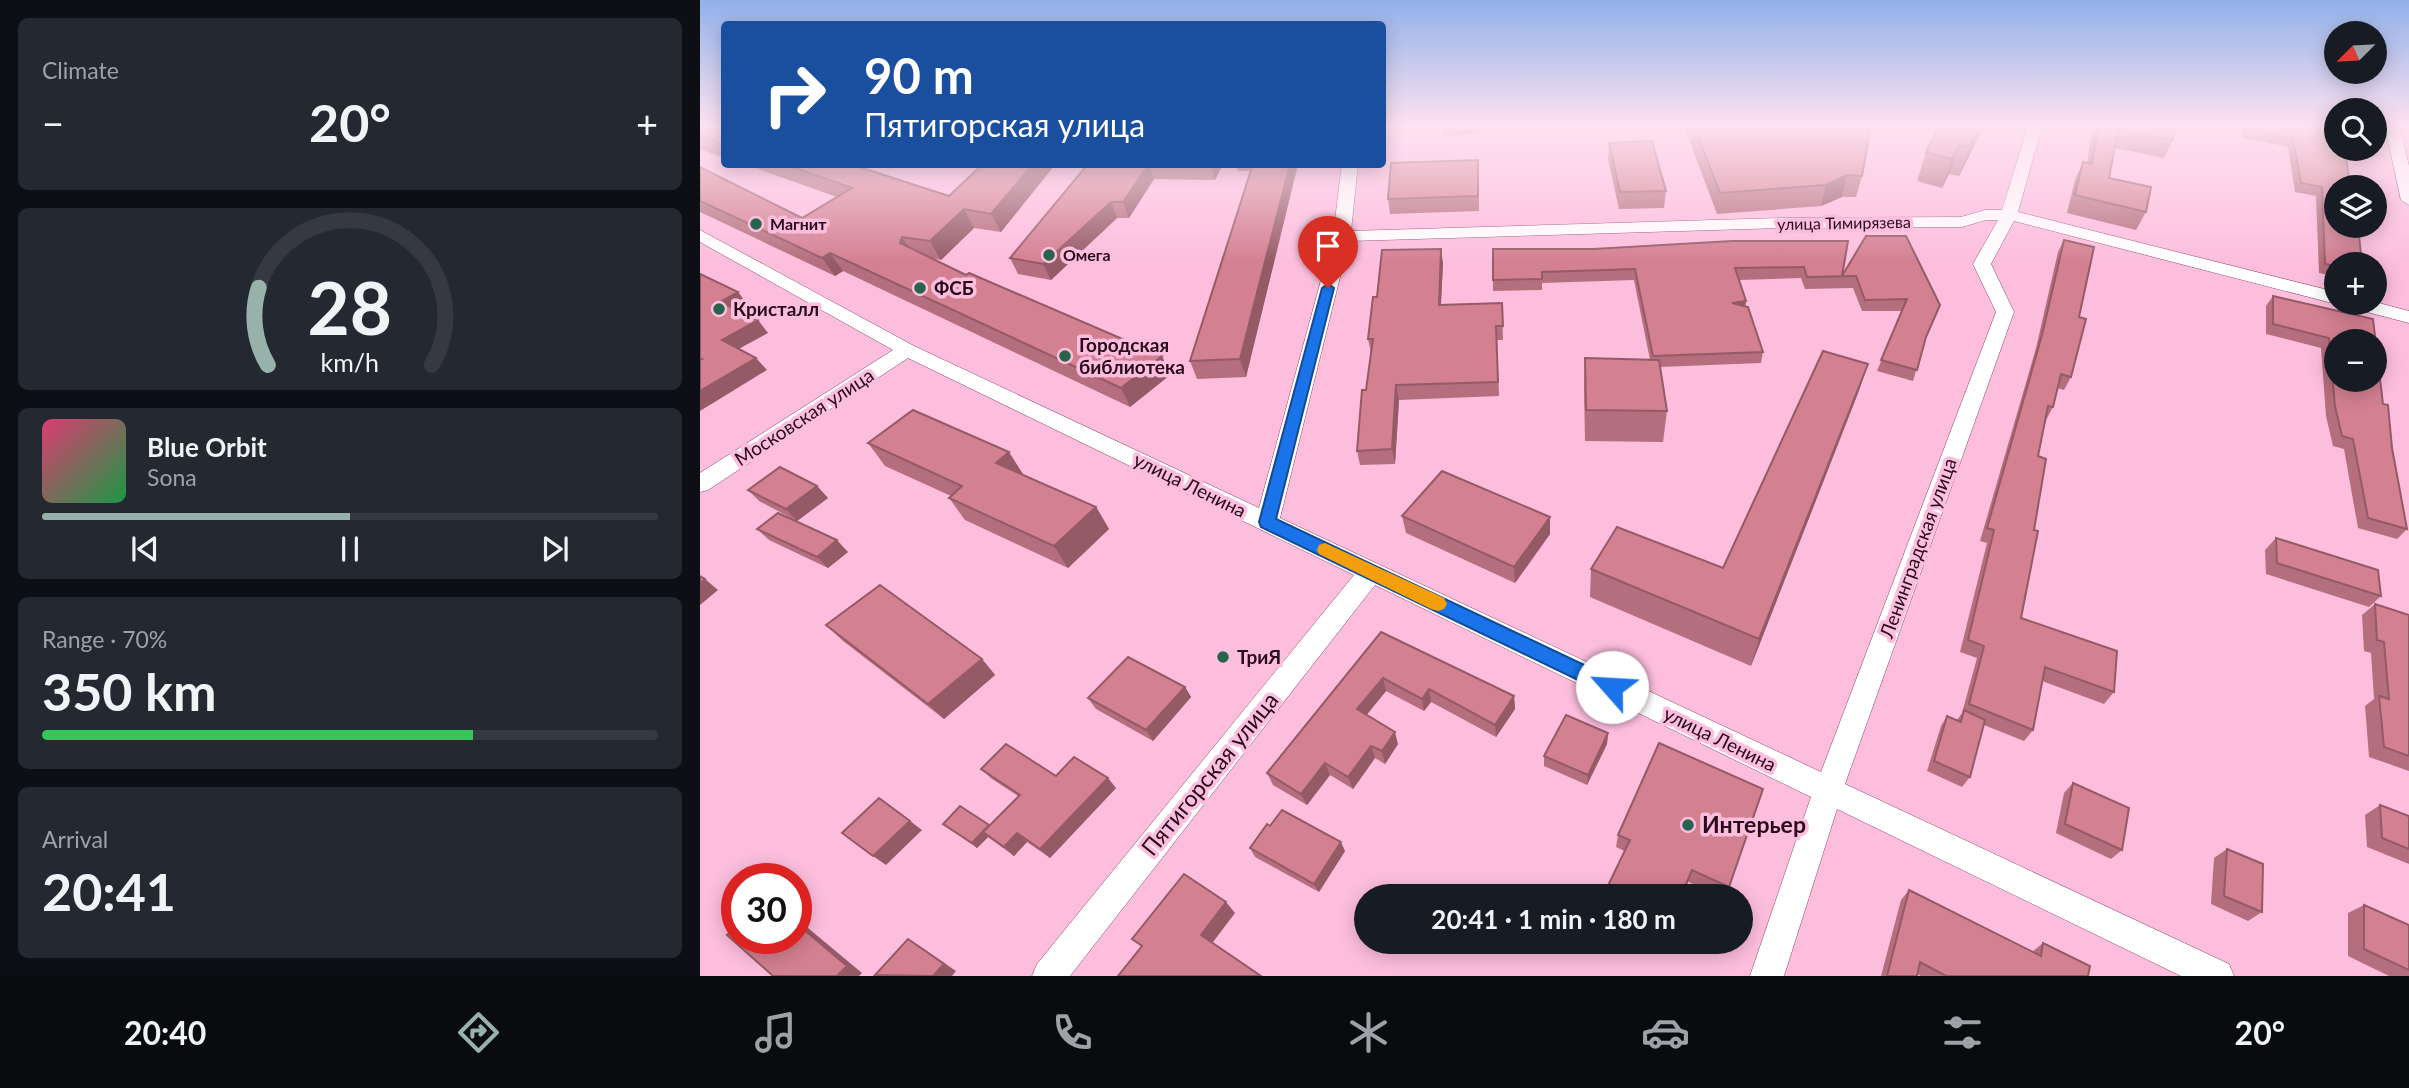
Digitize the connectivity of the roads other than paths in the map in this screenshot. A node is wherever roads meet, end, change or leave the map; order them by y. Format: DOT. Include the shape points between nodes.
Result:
graph roads {
  1 [pos="1349,172"];
  2 [pos="2022,172"];
  3 [pos="2402,172"];
  4 [pos="2409,200"];
  5 [pos="2009,215"];
  6 [pos="700,235"];
  7 [pos="1342,236"];
  8 [pos="2324,295"];
  9 [pos="2387,311"];
  10 [pos="2409,317"];
  11 [pos="907,350"];
  12 [pos="700,484"];
  13 [pos="1267,522"];
  14 [pos="1371,572"];
  15 [pos="1828,791"];
  16 [pos="1049,976"];
  17 [pos="1767,976"];
  18 [pos="2217,976"];
  1 -- 7 [label="street"];
  2 -- 5 [label="street, Ленинградская улица"];
  3 -- 4 [label="street"];
  5 -- 7 [label="street, улица Тимирязева" via="1985,215 1962,222"];
  5 -- 8 [label="street, улица Тимирязева"];
  5 -- 15 [label="street, Ленинградская улица" via="1982,264 2005,312"];
  6 -- 11 [label="street, улица Ленина"];
  7 -- 13 [label="street"];
  9 -- 10 [label="street"];
  11 -- 12 [label="street, Московская улица"];
  11 -- 13 [label="street, улица Ленина"];
  13 -- 14 [label="street, улица Ленина"];
  14 -- 15 [label="street, улица Ленина"];
  14 -- 16 [label="street, Пятигорская улица"];
  15 -- 17 [label="street, Ленинградская улица"];
  15 -- 18 [label="street, улица Ленина"];
}
